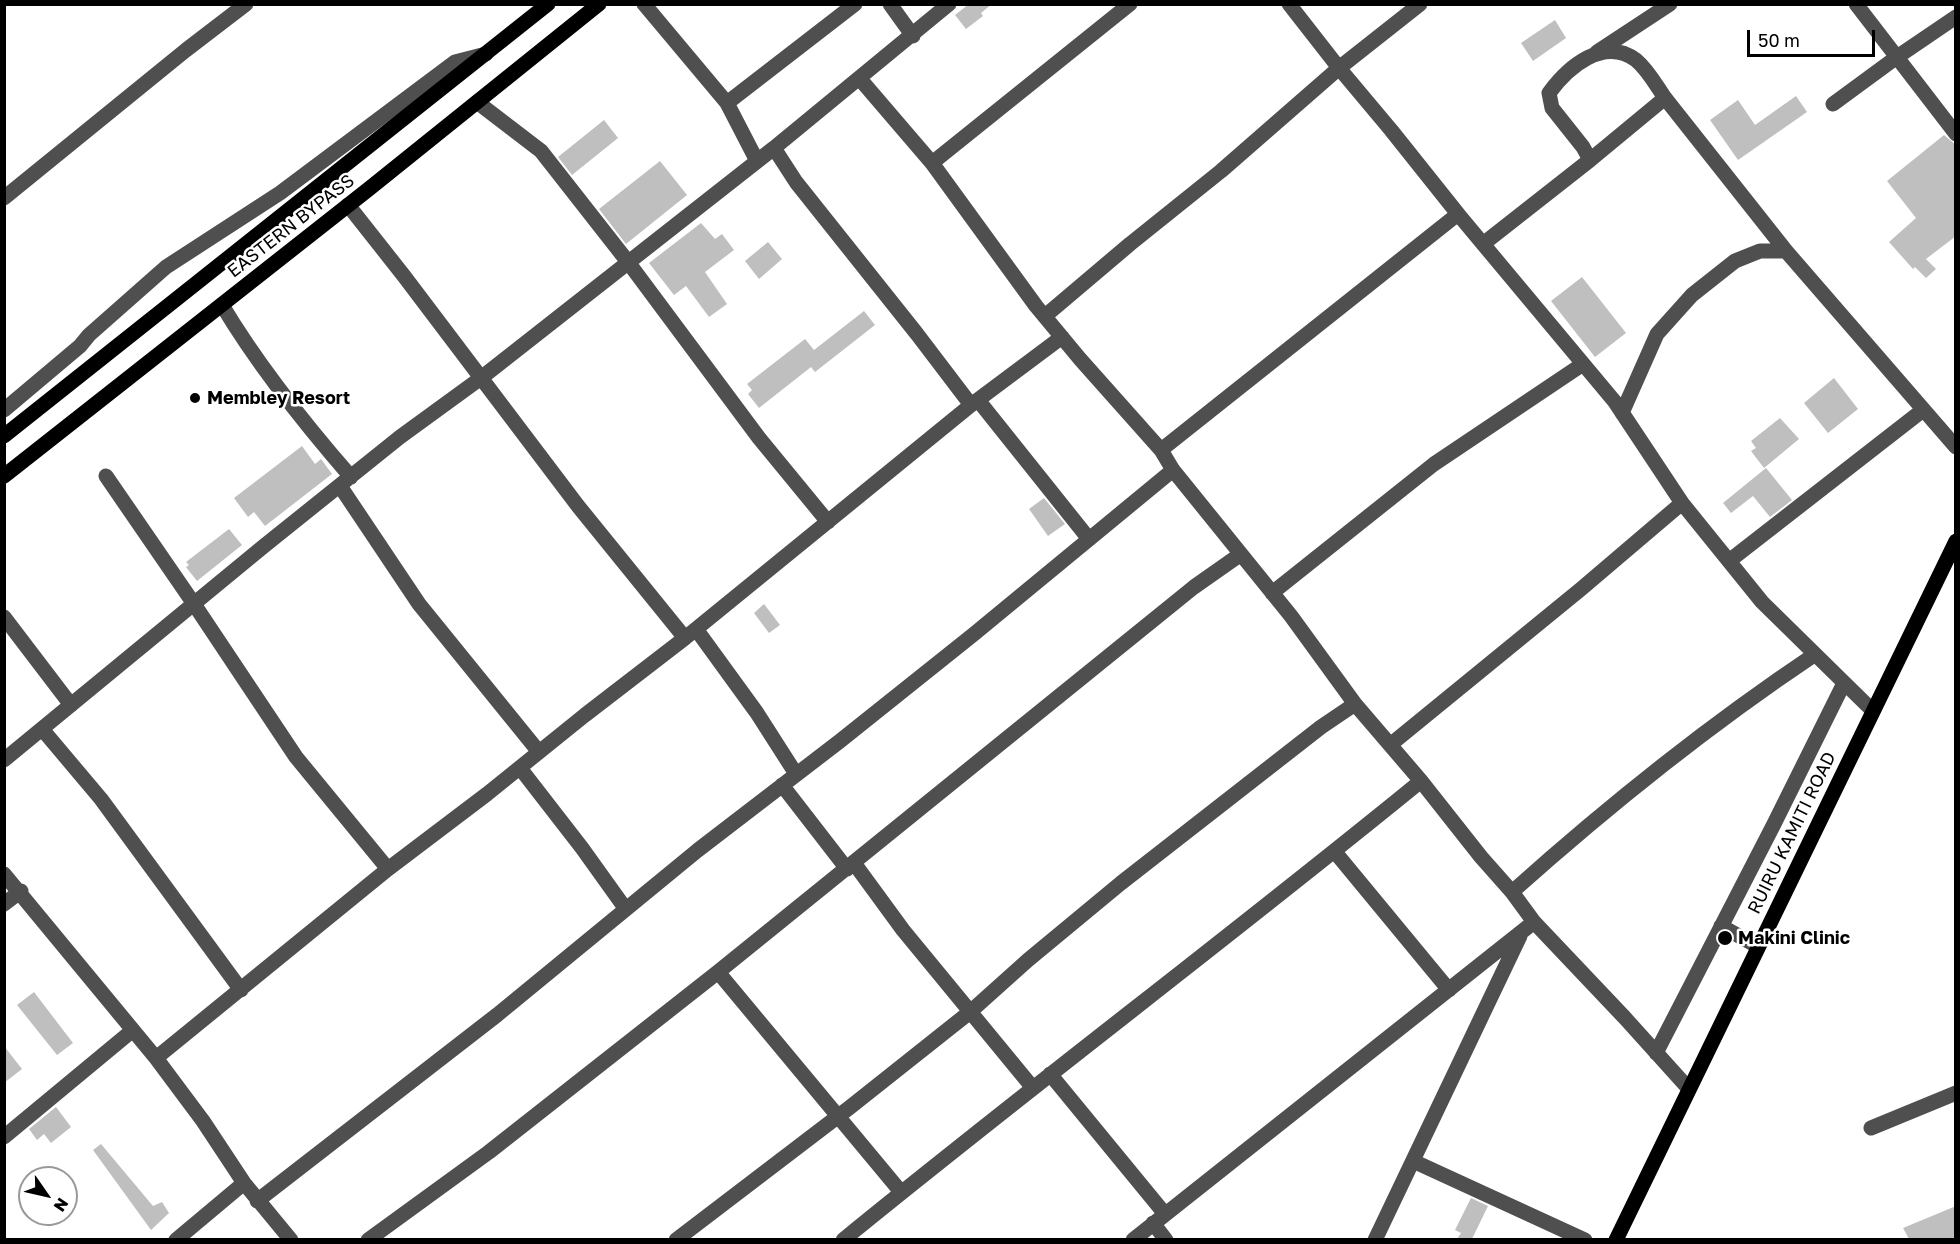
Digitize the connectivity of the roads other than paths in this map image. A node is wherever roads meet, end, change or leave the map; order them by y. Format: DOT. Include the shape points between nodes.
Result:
graph roads {
  1 [pos="246,4"];
  2 [pos="548,4"];
  3 [pos="599,4"];
  4 [pos="644,4"];
  5 [pos="855,4"];
  6 [pos="890,4"];
  7 [pos="950,4"];
  8 [pos="1130,4"];
  9 [pos="1289,4"];
  10 [pos="1420,4"];
  11 [pos="1670,4"];
  12 [pos="1856,4"];
  13 [pos="1956,17"];
  14 [pos="913,36"];
  15 [pos="1597,53"];
  16 [pos="486,54"];
  17 [pos="1897,57"];
  18 [pos="1339,68"];
  19 [pos="860,80"];
  20 [pos="1665,98"];
  21 [pos="477,102"];
  22 [pos="728,103"];
  23 [pos="1833,104"];
  24 [pos="1956,134"];
  25 [pos="774,148"];
  26 [pos="1590,160"];
  27 [pos="757,161"];
  28 [pos="932,163"];
  29 [pos="4,198"];
  30 [pos="348,205"];
  31 [pos="1458,214"];
  32 [pos="1483,244"];
  33 [pos="1786,251"];
  34 [pos="628,262"];
  35 [pos="222,305"];
  36 [pos="1045,316"];
  37 [pos="1062,337"];
  38 [pos="1583,364"];
  39 [pos="481,378"];
  40 [pos="974,403"];
  41 [pos="4,410"];
  42 [pos="1923,410"];
  43 [pos="1622,413"];
  44 [pos="4,436"];
  45 [pos="1956,447"];
  46 [pos="1161,450"];
  47 [pos="1173,470"];
  48 [pos="4,476"];
  49 [pos="106,476"];
  50 [pos="346,482"];
  51 [pos="1682,503"];
  52 [pos="828,522"];
  53 [pos="1089,538"];
  54 [pos="1956,541"];
  55 [pos="1241,554"];
  56 [pos="1729,561"];
  57 [pos="1272,593"];
  58 [pos="194,604"];
  59 [pos="4,617"];
  60 [pos="691,634"];
  61 [pos="1814,655"];
  62 [pos="1844,683"];
  63 [pos="1355,704"];
  64 [pos="71,705"];
  65 [pos="1872,710"];
  66 [pos="42,729"];
  67 [pos="1390,745"];
  68 [pos="539,752"];
  69 [pos="4,760"];
  70 [pos="520,768"];
  71 [pos="796,774"];
  72 [pos="1421,781"];
  73 [pos="782,785"];
  74 [pos="1335,852"];
  75 [pos="851,866"];
  76 [pos="388,869"];
  77 [pos="4,874"];
  78 [pos="21,891"];
  79 [pos="1512,892"];
  80 [pos="4,904"];
  81 [pos="625,908"];
  82 [pos="1529,926"];
  83 [pos="1721,926"];
  84 [pos="1757,946"];
  85 [pos="718,972"];
  86 [pos="241,990"];
  87 [pos="1449,990"];
  88 [pos="970,1012"];
  89 [pos="133,1030"];
  90 [pos="1656,1053"];
  91 [pos="156,1058"];
  92 [pos="1050,1074"];
  93 [pos="1033,1088"];
  94 [pos="1689,1089"];
  95 [pos="1956,1093"];
  96 [pos="838,1116"];
  97 [pos="1871,1128"];
  98 [pos="4,1137"];
  99 [pos="1413,1161"];
  100 [pos="244,1183"];
  101 [pos="901,1192"];
  102 [pos="257,1201"];
  103 [pos="1159,1219"];
  104 [pos="176,1239"];
  105 [pos="291,1239"];
  106 [pos="368,1239"];
  107 [pos="676,1239"];
  108 [pos="843,1239"];
  109 [pos="1133,1239"];
  110 [pos="1166,1239"];
  111 [pos="1375,1239"];
  112 [pos="1584,1239"];
  113 [pos="1616,1239"];
  1 -- 29 [label="street"];
  2 -- 16 [label="main road, EASTERN BYPASS"];
  3 -- 21 [label="main road, EASTERN BYPASS"];
  4 -- 22 [label="street"];
  5 -- 22 [label="street"];
  6 -- 14 [label="street"];
  7 -- 14 [label="street"];
  8 -- 28 [label="street"];
  9 -- 18 [label="street"];
  10 -- 18 [label="street"];
  11 -- 15 [label="street"];
  12 -- 17 [label="street"];
  13 -- 17 [label="street"];
  14 -- 19 [label="street"];
  15 -- 20 [label="street" via="1618,52 1635,60"];
  15 -- 26 [label="street" via="1575,66 1549,93 1552,108"];
  16 -- 41 [label="street" via="455,62 280,193 166,267"];
  16 -- 44 [label="main road, EASTERN BYPASS"];
  17 -- 23 [label="street"];
  17 -- 24 [label="street"];
  18 -- 31 [label="street"];
  18 -- 36 [label="street"];
  19 -- 25 [label="street"];
  19 -- 28 [label="street"];
  20 -- 26 [label="street"];
  20 -- 33 [label="street"];
  21 -- 30 [label="main road, EASTERN BYPASS"];
  21 -- 34 [label="street" via="541,151"];
  22 -- 27 [label="street"];
  25 -- 27 [label="street"];
  25 -- 40 [label="street" via="796,182"];
  26 -- 32 [label="street"];
  27 -- 34 [label="street"];
  28 -- 36 [label="street"];
  30 -- 35 [label="main road, EASTERN BYPASS"];
  30 -- 39 [label="street"];
  31 -- 32 [label="street"];
  31 -- 46 [label="street"];
  32 -- 38 [label="street"];
  33 -- 42 [label="street"];
  33 -- 43 [label="street" via="1760,251 1735,261 1692,295 1657,334"];
  34 -- 39 [label="street"];
  34 -- 52 [label="street" via="759,438"];
  35 -- 48 [label="main road, EASTERN BYPASS"];
  35 -- 50 [label="street" via="245,344"];
  36 -- 37 [label="street"];
  37 -- 40 [label="street"];
  37 -- 46 [label="street"];
  38 -- 43 [label="street"];
  38 -- 57 [label="street" via="1434,464"];
  39 -- 50 [label="street"];
  39 -- 60 [label="street" via="578,506"];
  40 -- 52 [label="street"];
  40 -- 53 [label="street"];
  42 -- 45 [label="street"];
  42 -- 56 [label="street"];
  43 -- 51 [label="street"];
  46 -- 47 [label="street"];
  47 -- 53 [label="street"];
  47 -- 55 [label="street"];
  49 -- 58 [label="street"];
  50 -- 58 [label="street"];
  50 -- 68 [label="street" via="419,604"];
  51 -- 56 [label="street"];
  51 -- 67 [label="street"];
  52 -- 60 [label="street"];
  53 -- 71 [label="street"];
  54 -- 65 [label="main road, RUIRU KAMITI ROAD"];
  55 -- 57 [label="street"];
  55 -- 75 [label="street" via="1194,587"];
  56 -- 61 [label="street" via="1762,602"];
  57 -- 63 [label="street"];
  58 -- 64 [label="street"];
  58 -- 76 [label="street" via="296,757"];
  59 -- 64 [label="street"];
  60 -- 68 [label="street"];
  60 -- 71 [label="street" via="757,713"];
  61 -- 62 [label="street"];
  61 -- 79 [label="street" via="1751,697 1641,783"];
  62 -- 65 [label="street"];
  62 -- 83 [label="street"];
  63 -- 67 [label="street"];
  63 -- 88 [label="street" via="1121,883"];
  64 -- 66 [label="street"];
  65 -- 84 [label="main road, RUIRU KAMITI ROAD"];
  66 -- 69 [label="street"];
  66 -- 86 [label="street" via="101,799"];
  67 -- 72 [label="street"];
  68 -- 70 [label="street"];
  70 -- 76 [label="street"];
  70 -- 81 [label="street"];
  71 -- 73 [label="street"];
  72 -- 74 [label="street"];
  72 -- 79 [label="street"];
  73 -- 75 [label="street"];
  73 -- 81 [label="street"];
  74 -- 87 [label="street"];
  74 -- 92 [label="street"];
  75 -- 85 [label="street"];
  75 -- 88 [label="street"];
  76 -- 86 [label="street"];
  77 -- 78 [label="street"];
  78 -- 80 [label="street"];
  78 -- 89 [label="street"];
  79 -- 82 [label="street"];
  81 -- 102 [label="street" via="497,1015"];
  82 -- 87 [label="street"];
  82 -- 90 [label="street"];
  82 -- 99 [label="street"];
  83 -- 84 [label="street"];
  83 -- 90 [label="street"];
  84 -- 94 [label="main road, RUIRU KAMITI ROAD"];
  85 -- 96 [label="street"];
  85 -- 106 [label="street" via="489,1152"];
  86 -- 91 [label="street"];
  87 -- 103 [label="street"];
  88 -- 93 [label="street"];
  88 -- 96 [label="street"];
  89 -- 91 [label="street"];
  89 -- 98 [label="street"];
  90 -- 94 [label="street"];
  91 -- 100 [label="street"];
  92 -- 93 [label="street"];
  92 -- 103 [label="street"];
  93 -- 101 [label="street"];
  94 -- 113 [label="main road, RUIRU KAMITI ROAD"];
  95 -- 97 [label="street"];
  96 -- 101 [label="street"];
  96 -- 107 [label="street"];
  99 -- 111 [label="street"];
  99 -- 112 [label="street"];
  100 -- 102 [label="street"];
  100 -- 104 [label="street"];
  101 -- 108 [label="street"];
  102 -- 105 [label="street"];
  103 -- 109 [label="street"];
  103 -- 110 [label="street"];
}
